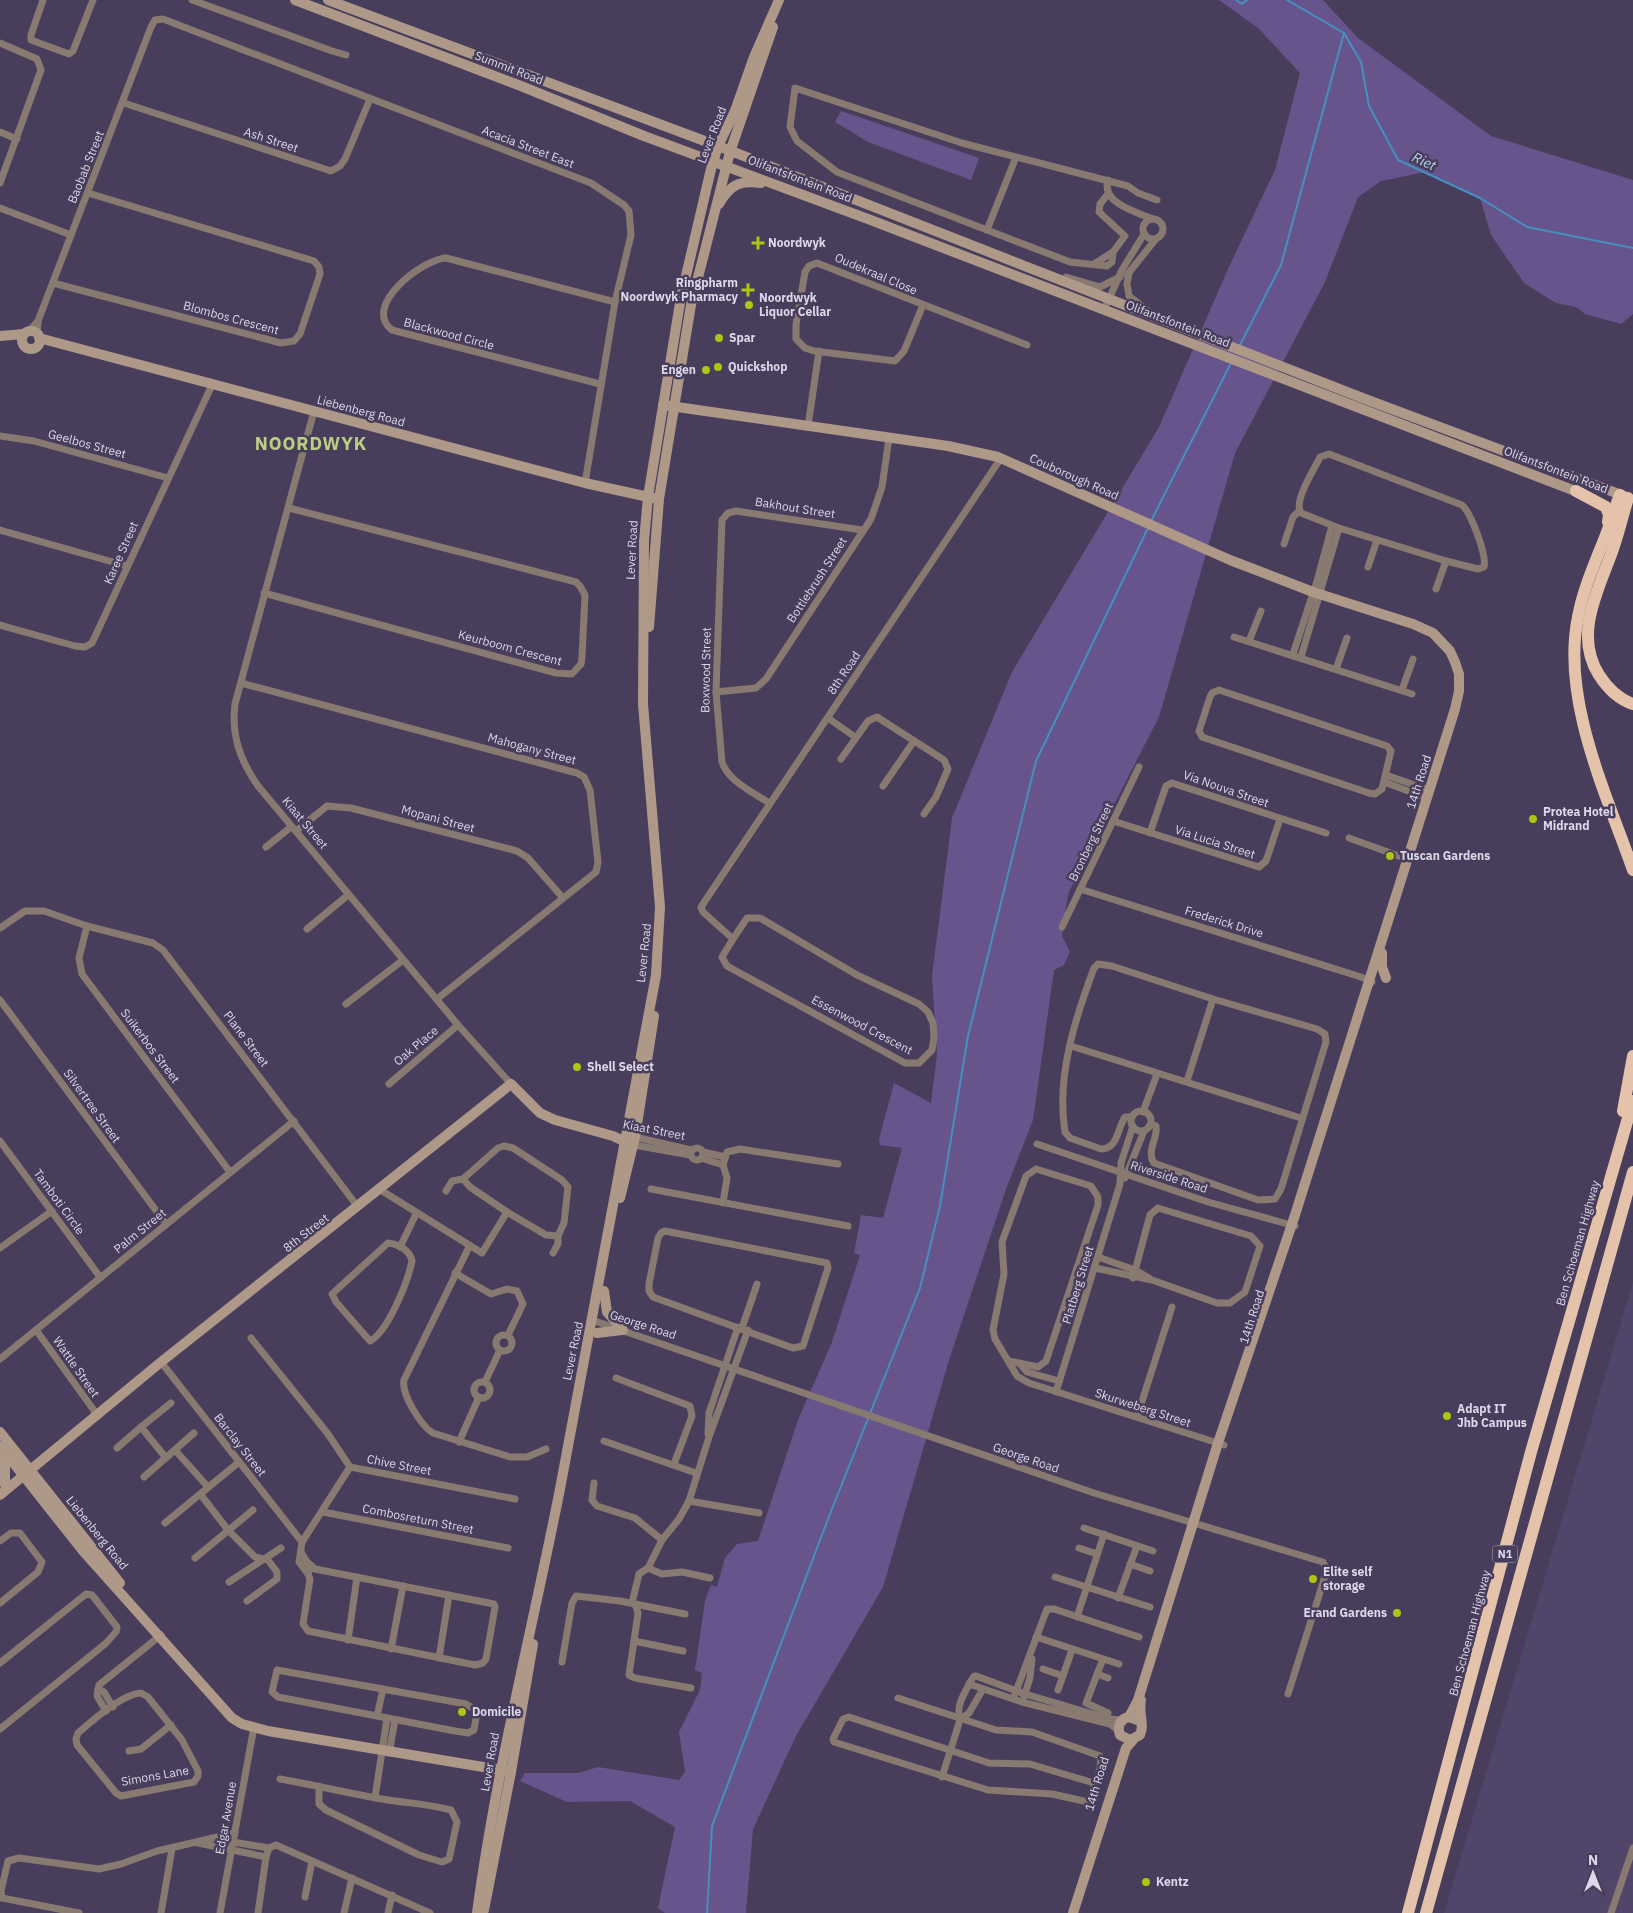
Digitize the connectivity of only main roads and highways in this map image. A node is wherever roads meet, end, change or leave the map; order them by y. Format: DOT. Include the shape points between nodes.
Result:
graph roads {
  1 [pos="295,0"];
  2 [pos="328,0"];
  3 [pos="780,0"];
  4 [pos="718,146"];
  5 [pos="730,152"];
  6 [pos="714,160"];
  7 [pos="726,165"];
  8 [pos="782,186"];
  9 [pos="713,215"];
  10 [pos="4,336"];
  11 [pos="663,405"];
  12 [pos="676,407"];
  13 [pos="1576,491"];
  14 [pos="648,498"];
  15 [pos="659,499"];
  16 [pos="1626,503"];
  17 [pos="1633,523"];
  18 [pos="1608,547"];
  19 [pos="1450,651"];
  20 [pos="1633,704"];
  21 [pos="1633,870"];
  22 [pos="1389,920"];
  23 [pos="1382,953"];
  24 [pos="1369,978"];
  25 [pos="1386,978"];
  26 [pos="1633,1056"];
  27 [pos="511,1084"];
  28 [pos="1633,1101"];
  29 [pos="630,1140"];
  30 [pos="1633,1172"];
  31 [pos="1633,1178"];
  32 [pos="1606,1197"];
  33 [pos="1624,1204"];
  34 [pos="604,1291"];
  35 [pos="595,1321"];
  36 [pos="597,1333"];
  37 [pos="0,1432"];
  38 [pos="2,1449"];
  39 [pos="26,1472"];
  40 [pos="3,1490"];
  41 [pos="36,1493"];
  42 [pos="1196,1524"];
  43 [pos="161,1636"];
  44 [pos="1126,1718"];
  45 [pos="1140,1721"];
  46 [pos="1120,1734"];
  47 [pos="1132,1740"];
  48 [pos="506,1774"];
  49 [pos="1096,1838"];
  50 [pos="477,1913"];
  51 [pos="484,1913"];
  52 [pos="1073,1913"];
  53 [pos="1408,1913"];
  54 [pos="1426,1913"];
  1 -- 6 [label="main road, Summit Road" via="644,136"];
  2 -- 4 [label="main road, Summit Road"];
  3 -- 4 [label="main road, Lever Road"];
  3 -- 5 [label="main road, Lever Road"];
  4 -- 5 [label="main road, Olifantsfontein Road"];
  4 -- 6 [label="main road, Lever Road"];
  5 -- 7 [label="main road, Lever Road"];
  5 -- 16 [label="main road, Olifantsfontein Road"];
  6 -- 7 [label="main road, Olifantsfontein Road"];
  6 -- 11 [label="main road, Lever Road" via="689,258"];
  7 -- 8 [label="main road, Olifantsfontein Road"];
  7 -- 9 [label="main road, Lever Road"];
  8 -- 9 [label="main road" via="750,181 735,183 727,190"];
  8 -- 13 [label="main road, Olifantsfontein Road"];
  9 -- 12 [label="main road, Lever Road" via="691,305"];
  10 -- 14 [label="main road, Liebenberg Road" via="56,344"];
  11 -- 12 [label="main road, Couborough Road"];
  11 -- 14 [label="main road, Lever Road"];
  12 -- 15 [label="main road, Lever Road"];
  12 -- 19 [label="main road, Couborough Road" via="948,446 1001,458 1230,560 1317,594 1413,624 1433,634"];
  13 -- 16 [label="main road, Olifantsfontein Road"];
  13 -- 18 [label="highway" via="1598,501 1607,510"];
  14 -- 15 [label="main road, Liebenberg Road"];
  14 -- 29 [label="main road, Lever Road" via="644,550 643,704 660,907 656,975"];
  15 -- 29 [label="main road, Lever Road" via="646,704 662,881 662,934 651,1037"];
  16 -- 18 [label="highway"];
  17 -- 18 [label="highway" via="1623,529"];
  18 -- 20 [label="highway" via="1594,596 1588,644 1592,664 1606,686 1622,700"];
  18 -- 21 [label="highway" via="1585,588 1578,617 1574,670 1587,739"];
  19 -- 22 [label="main road, 14th Road" via="1459,674 1459,691"];
  22 -- 23 [label="main road, 14th Road"];
  22 -- 24 [label="main road, 14th Road"];
  23 -- 24 [label="main road, 14th Road"];
  23 -- 25 [label="main road"];
  24 -- 42 [label="main road, 14th Road"];
  26 -- 32 [label="highway"];
  27 -- 29 [label="main road, Kiaat Street" via="540,1113"];
  27 -- 39 [label="main road, 8th Street"];
  28 -- 32 [label="highway, Ben Schoeman Highway / N1"];
  29 -- 34 [label="main road, Lever Road"];
  29 -- 35 [label="main road, Lever Road"];
  30 -- 33 [label="highway, N1"];
  31 -- 33 [label="highway"];
  32 -- 53 [label="highway, Ben Schoeman Highway / N1" via="1532,1452"];
  33 -- 54 [label="highway, N1"];
  34 -- 35 [label="main road, Lever Road"];
  34 -- 36 [label="main road" via="608,1312 622,1330"];
  35 -- 36 [label="main road, Lever Road"];
  35 -- 48 [label="main road, Lever Road" via="513,1704"];
  36 -- 48 [label="main road, Lever Road"];
  37 -- 39 [label="main road, Liebenberg Road"];
  38 -- 39 [label="main road, Liebenberg Road"];
  38 -- 40 [label="main road"];
  39 -- 40 [label="main road, 8th Street"];
  39 -- 41 [label="main road, Liebenberg Road"];
  39 -- 43 [label="main road, Liebenberg Road"];
  40 -- 41 [label="main road" via="26,1486"];
  41 -- 43 [label="main road, Liebenberg Road" via="83,1551"];
  42 -- 44 [label="main road, 14th Road" via="1138,1700"];
  42 -- 45 [label="main road, 14th Road" via="1140,1705"];
  43 -- 48 [label="main road, Liebenberg Road" via="224,1712 237,1722 385,1755 412,1756"];
  44 -- 45 [label="main road"];
  44 -- 46 [label="main road, 14th Road"];
  45 -- 47 [label="main road, 14th Road" via="1142,1732"];
  46 -- 47 [label="main road"];
  46 -- 49 [label="main road, 14th Road" via="1122,1747"];
  47 -- 49 [label="main road, 14th Road" via="1126,1748 1104,1822"];
  48 -- 50 [label="main road, Lever Road" via="488,1837"];
  48 -- 51 [label="main road, Lever Road"];
  49 -- 52 [label="main road, 14th Road"];
}
